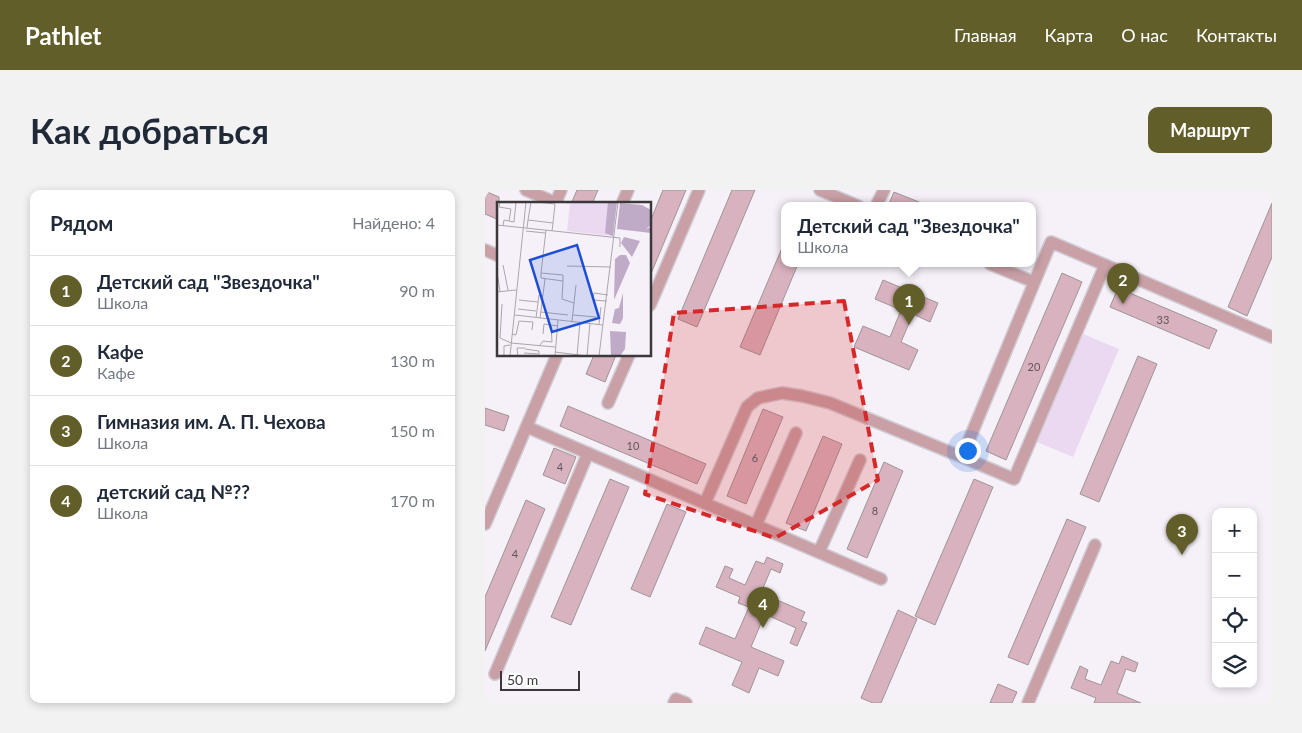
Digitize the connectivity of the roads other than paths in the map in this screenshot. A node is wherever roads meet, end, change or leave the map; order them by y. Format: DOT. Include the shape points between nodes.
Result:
graph roads {
  1 [pos="526,190"];
  2 [pos="561,190"];
  3 [pos="627,190"];
  4 [pos="699,190"];
  5 [pos="820,190"];
  6 [pos="885,190"];
  7 [pos="553,202"];
  8 [pos="555,202"];
  9 [pos="623,202"];
  10 [pos="848,202"];
  11 [pos="878,202"];
  12 [pos="485,250"];
  13 [pos="497,255"];
  14 [pos="1105,265"];
  15 [pos="997,267"];
  16 [pos="1033,282"];
  17 [pos="651,302"];
  18 [pos="1272,337"];
  19 [pos="557,356"];
  20 [pos="629,356"];
  21 [pos="608,403"];
  22 [pos="527,427"];
  23 [pos="796,433"];
  24 [pos="588,453"];
  25 [pos="962,457"];
  26 [pos="860,460"];
  27 [pos="489,503"];
  28 [pos="705,503"];
  29 [pos="485,524"];
  30 [pos="756,525"];
  31 [pos="1095,545"];
  32 [pos="819,552"];
  33 [pos="881,579"];
  34 [pos="495,674"];
  35 [pos="674,703"];
  36 [pos="686,703"];
  37 [pos="1028,703"];
  1 -- 7 [label="street"];
  2 -- 8 [label="street"];
  3 -- 9 [label="street"];
  4 -- 17 [label="street"];
  5 -- 10 [label="street"];
  6 -- 11 [label="street"];
  12 -- 13 [label="street"];
  14 -- 16 [label="street" via="1051,242"];
  14 -- 18 [label="street"];
  14 -- 25 [label="street" via="1014,479"];
  15 -- 16 [label="street"];
  16 -- 25 [label="street"];
  19 -- 22 [label="street"];
  20 -- 21 [label="street"];
  22 -- 24 [label="street"];
  22 -- 27 [label="street"];
  23 -- 30 [label="street"];
  24 -- 28 [label="street"];
  24 -- 34 [label="street"];
  25 -- 28 [label="street" via="830,402 782,393 758,398 747,408"];
  26 -- 32 [label="street"];
  27 -- 29 [label="street"];
  28 -- 30 [label="street"];
  30 -- 32 [label="street"];
  31 -- 37 [label="street"];
  32 -- 33 [label="street"];
  35 -- 36 [label="street" via="676,699"];
}
